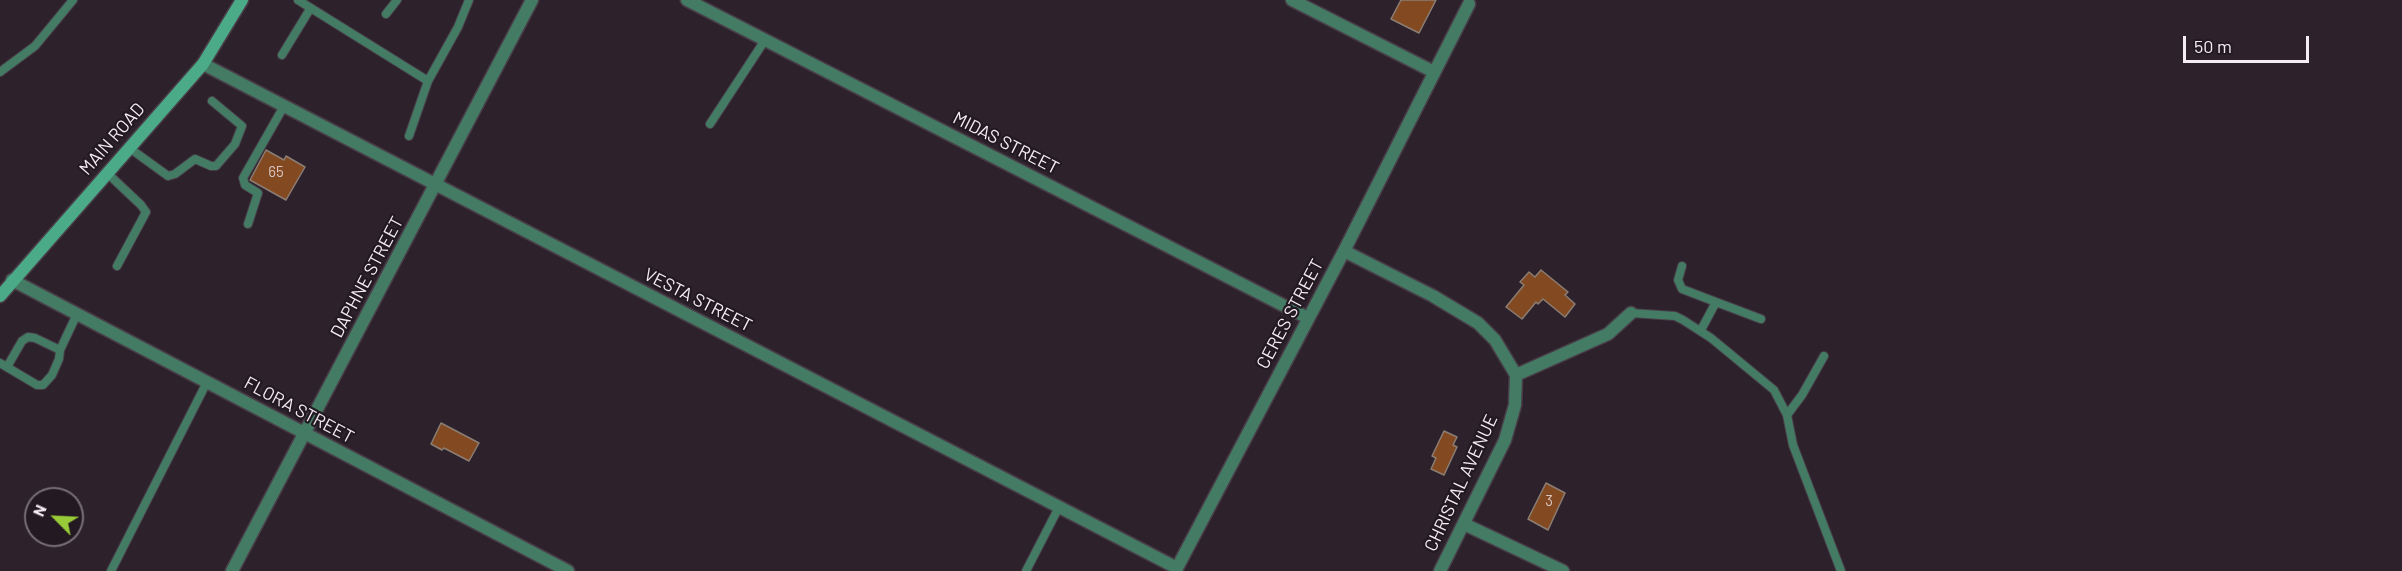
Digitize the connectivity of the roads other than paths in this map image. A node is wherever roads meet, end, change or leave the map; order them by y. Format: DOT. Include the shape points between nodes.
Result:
graph roads {
  1 [pos="74,0"];
  2 [pos="242,0"];
  3 [pos="298,0"];
  4 [pos="397,0"];
  5 [pos="469,0"];
  6 [pos="532,0"];
  7 [pos="687,0"];
  8 [pos="1292,0"];
  9 [pos="1469,4"];
  10 [pos="310,9"];
  11 [pos="386,15"];
  12 [pos="765,40"];
  13 [pos="282,55"];
  14 [pos="203,64"];
  15 [pos="0,72"];
  16 [pos="1434,72"];
  17 [pos="428,81"];
  18 [pos="212,101"];
  19 [pos="284,106"];
  20 [pos="710,124"];
  21 [pos="409,136"];
  22 [pos="128,147"];
  23 [pos="106,172"];
  24 [pos="437,184"];
  25 [pos="248,224"];
  26 [pos="1344,250"];
  27 [pos="117,266"];
  28 [pos="1682,266"];
  29 [pos="12,280"];
  30 [pos="0,296"];
  31 [pos="1716,302"];
  32 [pos="1631,313"];
  33 [pos="77,314"];
  34 [pos="1308,318"];
  35 [pos="1761,319"];
  36 [pos="1701,330"];
  37 [pos="60,350"];
  38 [pos="1824,356"];
  39 [pos="3,365"];
  40 [pos="1516,375"];
  41 [pos="207,382"];
  42 [pos="1787,415"];
  43 [pos="304,433"];
  44 [pos="1059,507"];
  45 [pos="1464,524"];
  46 [pos="1176,570"];
  47 [pos="111,571"];
  48 [pos="232,571"];
  49 [pos="568,571"];
  50 [pos="1026,571"];
  51 [pos="1440,571"];
  52 [pos="1563,571"];
  53 [pos="1841,571"];
  1 -- 15 [label="lane" via="34,46"];
  2 -- 14 [label="main road, MAIN ROAD"];
  3 -- 10 [label="lane"];
  4 -- 11 [label="lane"];
  5 -- 17 [label="lane"];
  6 -- 24 [label="street, DAPHNE STREET"];
  7 -- 12 [label="street, MIDAS STREET"];
  8 -- 16 [label="street"];
  9 -- 16 [label="street, CERES STREET"];
  10 -- 13 [label="lane"];
  10 -- 17 [label="lane"];
  12 -- 20 [label="lane"];
  12 -- 34 [label="street, MIDAS STREET"];
  14 -- 19 [label="street, VESTA STREET"];
  14 -- 22 [label="main road, MAIN ROAD"];
  16 -- 26 [label="street, CERES STREET"];
  17 -- 21 [label="lane"];
  18 -- 22 [label="lane" via="242,126 235,144 216,166 195,159 168,176"];
  19 -- 24 [label="street, VESTA STREET"];
  19 -- 25 [label="lane" via="243,178 245,185 258,194"];
  22 -- 23 [label="main road, MAIN ROAD"];
  23 -- 27 [label="lane" via="146,212"];
  23 -- 29 [label="main road, MAIN ROAD"];
  24 -- 43 [label="street, DAPHNE STREET"];
  24 -- 44 [label="street, VESTA STREET"];
  26 -- 34 [label="street, CERES STREET"];
  26 -- 40 [label="street" via="1478,323 1495,340"];
  28 -- 31 [label="lane" via="1678,280 1682,289"];
  29 -- 30 [label="main road, MAIN ROAD"];
  29 -- 33 [label="street, FLORA STREET"];
  31 -- 35 [label="lane"];
  31 -- 36 [label="lane"];
  32 -- 36 [label="lane" via="1675,316"];
  32 -- 40 [label="street" via="1608,334"];
  33 -- 37 [label="lane"];
  33 -- 41 [label="street, FLORA STREET"];
  34 -- 46 [label="street, CERES STREET"];
  36 -- 42 [label="lane" via="1764,379 1778,395"];
  37 -- 39 [label="lane" via="28,336"];
  37 -- 39 [label="lane" via="52,375 43,385"];
  38 -- 42 [label="lane"];
  40 -- 45 [label="street, CHRISTAL AVENUE" via="1511,424"];
  41 -- 43 [label="street, FLORA STREET"];
  41 -- 47 [label="lane"];
  42 -- 53 [label="lane" via="1792,445"];
  43 -- 48 [label="street, DAPHNE STREET"];
  43 -- 49 [label="street, FLORA STREET"];
  44 -- 46 [label="street, VESTA STREET"];
  44 -- 50 [label="lane"];
  45 -- 51 [label="street, CHRISTAL AVENUE"];
  45 -- 52 [label="street"];
}
